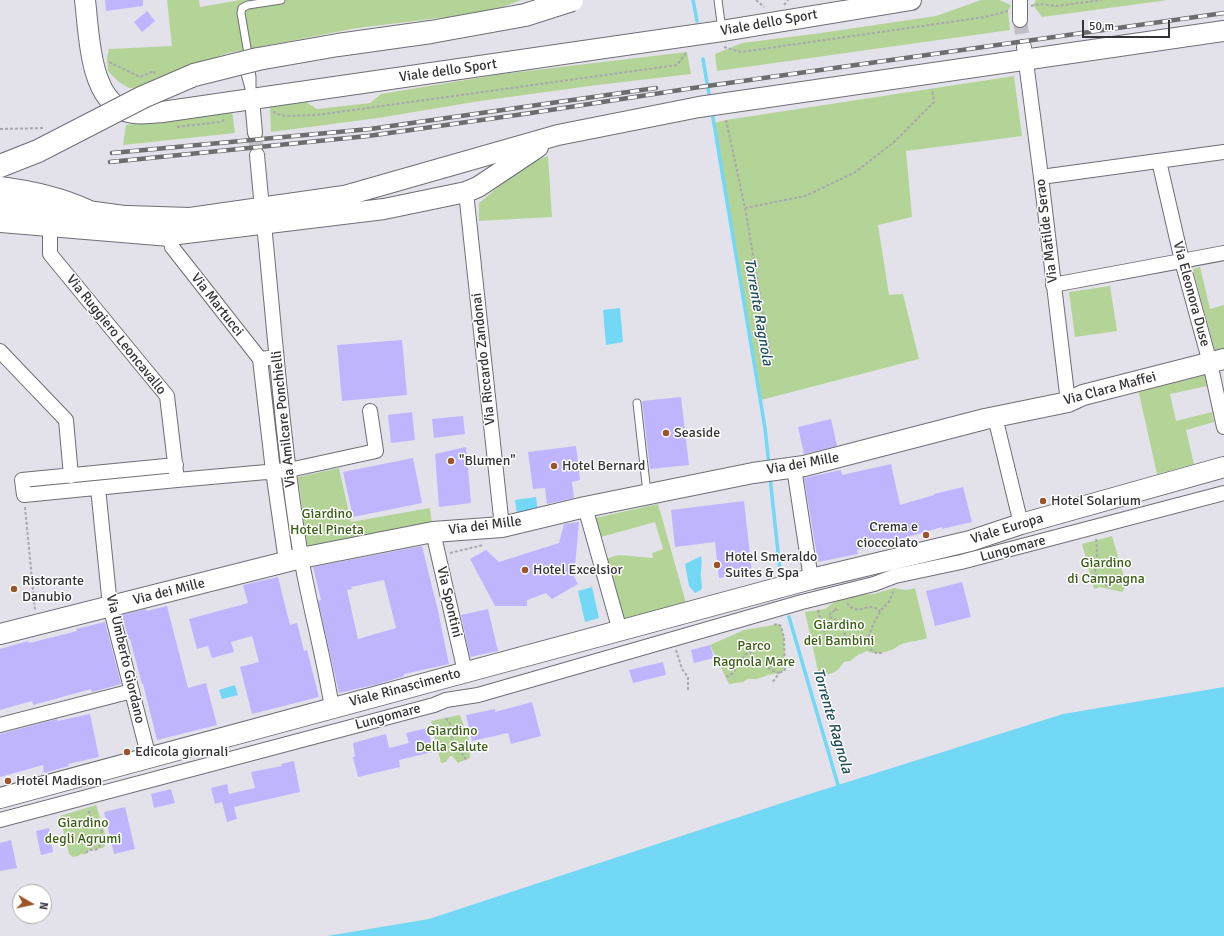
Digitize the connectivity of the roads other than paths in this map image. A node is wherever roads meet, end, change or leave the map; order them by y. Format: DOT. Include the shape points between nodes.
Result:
graph roads {
  1 [pos="85,0"];
  2 [pos="281,0"];
  3 [pos="572,0"];
  4 [pos="718,0"];
  5 [pos="901,1"];
  6 [pos="1224,31"];
  7 [pos="722,39"];
  8 [pos="1024,54"];
  9 [pos="315,57"];
  10 [pos="250,66"];
  11 [pos="252,105"];
  12 [pos="255,133"];
  13 [pos="558,135"];
  14 [pos="1224,152"];
  15 [pos="257,155"];
  16 [pos="1159,161"];
  17 [pos="0,166"];
  18 [pos="1041,177"];
  19 [pos="382,185"];
  20 [pos="0,188"];
  21 [pos="466,192"];
  22 [pos="0,204"];
  23 [pos="384,209"];
  24 [pos="87,211"];
  25 [pos="127,216"];
  26 [pos="263,216"];
  27 [pos="190,218"];
  28 [pos="0,221"];
  29 [pos="50,233"];
  30 [pos="170,235"];
  31 [pos="1224,253"];
  32 [pos="1182,261"];
  33 [pos="1053,285"];
  34 [pos="0,351"];
  35 [pos="277,357"];
  36 [pos="260,359"];
  37 [pos="1217,361"];
  38 [pos="1068,402"];
  39 [pos="637,403"];
  40 [pos="370,411"];
  41 [pos="995,417"];
  42 [pos="1224,427"];
  43 [pos="176,465"];
  44 [pos="1224,467"];
  45 [pos="789,469"];
  46 [pos="289,470"];
  47 [pos="273,471"];
  48 [pos="71,476"];
  49 [pos="177,480"];
  50 [pos="98,488"];
  51 [pos="1224,493"];
  52 [pos="647,495"];
  53 [pos="585,507"];
  54 [pos="1018,522"];
  55 [pos="502,527"];
  56 [pos="433,532"];
  57 [pos="294,559"];
  58 [pos="816,574"];
  59 [pos="110,606"];
  60 [pos="620,631"];
  61 [pos="0,634"];
  62 [pos="465,672"];
  63 [pos="132,691"];
  64 [pos="332,708"];
  65 [pos="0,724"];
  66 [pos="149,758"];
  67 [pos="0,798"];
  68 [pos="0,820"];
  1 -- 11 [label="street, Viale dello Sport" via="96,73 102,89 119,108 138,113"];
  2 -- 10 [label="lane" via="242,8"];
  3 -- 17 [label="highway, bridge" via="525,15 280,55 194,75 143,97 38,151"];
  4 -- 7 [label="lane"];
  5 -- 7 [label="street, Viale dello Sport"];
  6 -- 8 [label="street"];
  7 -- 11 [label="street, Viale dello Sport"];
  8 -- 13 [label="street" via="714,111"];
  8 -- 18 [label="street, Via Matilde Serao"];
  9 -- 10 [label="lane"];
  10 -- 11 [label="lane" via="244,70"];
  11 -- 12 [label="street"];
  13 -- 19 [label="street"];
  13 -- 21 [label="street" via="478,187"];
  14 -- 16 [label="street"];
  15 -- 26 [label="street, Via Amilcare Ponchielli"];
  16 -- 18 [label="street"];
  16 -- 32 [label="street, Via Eleonora Duse"];
  18 -- 33 [label="street, Via Matilde Serao"];
  19 -- 23 [label="street" via="395,187 400,196 397,203"];
  19 -- 26 [label="street"];
  20 -- 24 [label="highway" via="45,195 69,202"];
  21 -- 23 [label="street"];
  21 -- 55 [label="street, Via Riccardo Zandonai"];
  22 -- 24 [label="street"];
  23 -- 26 [label="street"];
  24 -- 25 [label="street"];
  25 -- 27 [label="street"];
  25 -- 30 [label="street" via="156,220 166,227"];
  26 -- 27 [label="street"];
  26 -- 30 [label="street"];
  26 -- 35 [label="street, Via Amilcare Ponchielli"];
  27 -- 30 [label="street" via="174,225"];
  28 -- 30 [label="highway"];
  29 -- 43 [label="street, Via Ruggiero Leoncavallo" via="50,254 167,396"];
  30 -- 36 [label="street, Via Martucci" via="172,247"];
  31 -- 32 [label="street"];
  32 -- 33 [label="street"];
  32 -- 37 [label="street, Via Eleonora Duse"];
  33 -- 38 [label="street, Via Matilde Serao"];
  34 -- 48 [label="street" via="66,420"];
  35 -- 36 [label="street"];
  35 -- 46 [label="street, Via Amilcare Ponchielli"];
  36 -- 47 [label="street, Via Amilcare Ponchielli"];
  37 -- 38 [label="street, Via Clara Maffei" via="1083,395"];
  37 -- 42 [label="street, Via Eleonora Duse"];
  38 -- 41 [label="street, Via Clara Maffei"];
  39 -- 52 [label="lane"];
  40 -- 46 [label="street" via="376,451"];
  41 -- 45 [label="street, Via dei Mille"];
  41 -- 54 [label="street"];
  43 -- 48 [label="street"];
  43 -- 49 [label="street, Via Ruggiero Leoncavallo"];
  44 -- 54 [label="street, Viale Europa"];
  45 -- 52 [label="street, Via dei Mille" via="753,473"];
  45 -- 58 [label="street"];
  46 -- 47 [label="street"];
  46 -- 57 [label="street, Via Amilcare Ponchielli"];
  47 -- 49 [label="street"];
  47 -- 57 [label="street, Via Amilcare Ponchielli"];
  48 -- 50 [label="street" via="22,480 24,495"];
  49 -- 50 [label="street"];
  50 -- 59 [label="street, Via Umberto Giordano"];
  51 -- 68 [label="street, Lungomare" via="961,562 895,576 820,603 802,602 478,695 446,700"];
  52 -- 53 [label="street, Via dei Mille"];
  53 -- 55 [label="street, Via dei Mille"];
  53 -- 60 [label="street"];
  54 -- 58 [label="street, Viale Europa" via="970,541"];
  55 -- 56 [label="street, Via dei Mille"];
  56 -- 57 [label="street, Via dei Mille"];
  56 -- 62 [label="street, Via Spontini"];
  57 -- 59 [label="street, Via dei Mille"];
  57 -- 64 [label="street, Via Amilcare Ponchielli"];
  58 -- 60 [label="street, Viale Rinascimento"];
  59 -- 61 [label="street, Via dei Mille"];
  59 -- 63 [label="street, Via Umberto Giordano"];
  60 -- 62 [label="street, Viale Rinascimento"];
  62 -- 64 [label="street, Viale Rinascimento"];
  63 -- 65 [label="street"];
  63 -- 66 [label="street, Via Umberto Giordano"];
  64 -- 66 [label="street, Viale Rinascimento"];
  66 -- 67 [label="street, Viale Rinascimento"];
}
